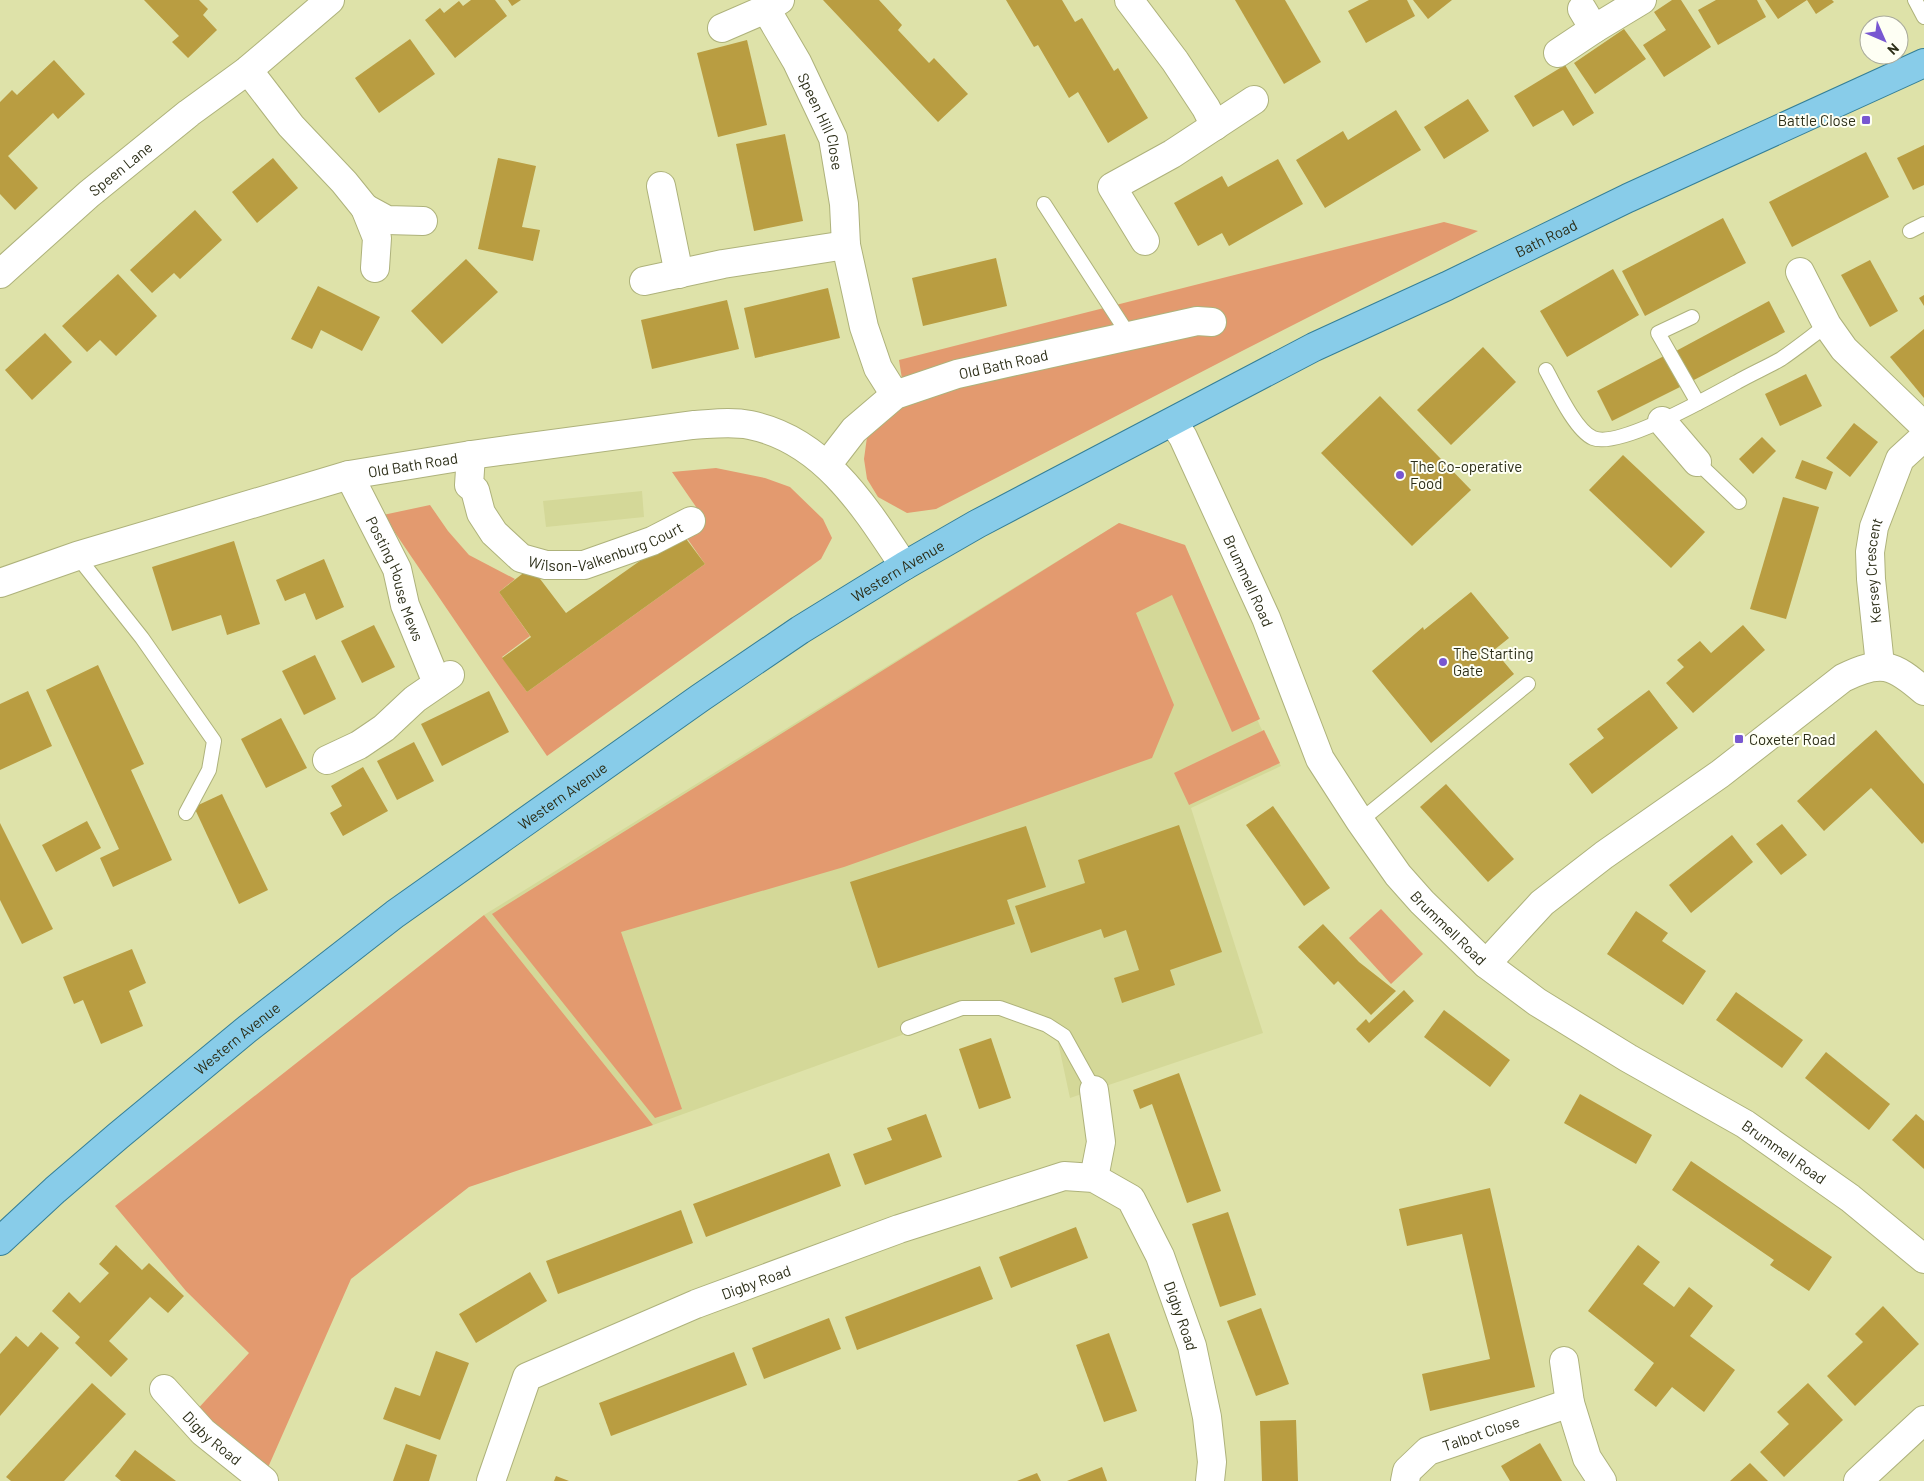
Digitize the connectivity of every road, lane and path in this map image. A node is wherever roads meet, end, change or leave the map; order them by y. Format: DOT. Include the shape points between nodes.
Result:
graph roads {
  1 [pos="330,0"];
  2 [pos="1129,0"];
  3 [pos="1642,0"];
  4 [pos="1915,0"];
  5 [pos="773,4"];
  6 [pos="1924,17"];
  7 [pos="722,28"];
  8 [pos="1558,53"];
  9 [pos="1924,64"];
  10 [pos="248,70"];
  11 [pos="1254,100"];
  12 [pos="1215,126"];
  13 [pos="661,186"];
  14 [pos="1044,204"];
  15 [pos="365,208"];
  16 [pos="423,221"];
  17 [pos="1924,224"];
  18 [pos="1910,231"];
  19 [pos="1145,241"];
  20 [pos="846,245"];
  21 [pos="376,268"];
  22 [pos="1800,272"];
  23 [pos="0,274"];
  24 [pos="679,274"];
  25 [pos="644,281"];
  26 [pos="1692,317"];
  27 [pos="1212,322"];
  28 [pos="1827,325"];
  29 [pos="1130,337"];
  30 [pos="1546,370"];
  31 [pos="895,394"];
  32 [pos="1698,403"];
  33 [pos="1662,420"];
  34 [pos="1173,422"];
  35 [pos="1924,426"];
  36 [pos="1924,438"];
  37 [pos="471,455"];
  38 [pos="1697,462"];
  39 [pos="827,465"];
  40 [pos="348,475"];
  41 [pos="1739,502"];
  42 [pos="691,521"];
  43 [pos="77,556"];
  44 [pos="904,566"];
  45 [pos="0,583"];
  46 [pos="1880,665"];
  47 [pos="1528,684"];
  48 [pos="1924,691"];
  49 [pos="327,760"];
  50 [pos="186,813"];
  51 [pos="1360,821"];
  52 [pos="1486,964"];
  53 [pos="908,1028"];
  54 [pos="1094,1090"];
  55 [pos="1094,1178"];
  56 [pos="0,1241"];
  57 [pos="1924,1259"];
  58 [pos="1564,1361"];
  59 [pos="164,1389"];
  60 [pos="1570,1403"];
  61 [pos="1924,1420"];
  62 [pos="264,1481"];
  63 [pos="491,1481"];
  64 [pos="1210,1481"];
  65 [pos="1405,1481"];
  66 [pos="1602,1481"];
  67 [pos="1858,1481"];
  1 -- 10 [label="street, Speen Lane"];
  2 -- 12 [label="street" via="1175,62"];
  3 -- 8 [label="street" via="1588,19"];
  4 -- 6 [label="lane"];
  5 -- 7 [label="street, Speen Hill Close"];
  5 -- 20 [label="street, Speen Hill Close" via="833,138 844,204"];
  9 -- 34 [label="main road, Bath Road" via="1628,198 1314,347"];
  10 -- 15 [label="street" via="291,126"];
  10 -- 23 [label="street, Speen Lane" via="89,194"];
  11 -- 12 [label="street"];
  12 -- 19 [label="street" via="1112,188"];
  13 -- 24 [label="street"];
  14 -- 29 [label="lane"];
  15 -- 16 [label="street" via="387,220"];
  15 -- 21 [label="street" via="377,238"];
  17 -- 18 [label="lane"];
  20 -- 24 [label="street"];
  20 -- 31 [label="street, Speen Hill Close" via="864,327 878,368"];
  22 -- 28 [label="street"];
  24 -- 25 [label="street"];
  26 -- 32 [label="lane" via="1658,333"];
  27 -- 29 [label="street, Old Bath Road" via="1198,321"];
  28 -- 32 [label="lane" via="1780,359"];
  28 -- 35 [label="street" via="1844,349"];
  29 -- 31 [label="street, Old Bath Road" via="957,374"];
  30 -- 33 [label="lane" via="1576,422 1594,439 1634,432"];
  31 -- 39 [label="street, Old Bath Road" via="854,430"];
  32 -- 33 [label="lane"];
  33 -- 38 [label="street"];
  34 -- 44 [label="main road, Western Avenue" via="977,524"];
  34 -- 51 [label="street, Brummell Road" via="1183,437 1266,618 1320,759"];
  36 -- 46 [label="street, Kersey Crescent" via="1900,459 1874,528 1870,552 1871,579"];
  37 -- 39 [label="street, Old Bath Road" via="726,422 772,431"];
  37 -- 40 [label="street, Old Bath Road"];
  37 -- 42 [label="street, Wilson-Valkenburg Court" via="469,485 475,490 481,513 494,533 521,558 546,565 584,565 652,541"];
  38 -- 41 [label="lane"];
  39 -- 44 [label="street, Old Bath Road" via="875,521"];
  40 -- 43 [label="street, Old Bath Road"];
  40 -- 49 [label="street, Posting House Mews" via="397,569 405,605 444,679 415,699 378,732"];
  43 -- 45 [label="street, Old Bath Road"];
  43 -- 50 [label="lane" via="142,638 214,740 209,770"];
  44 -- 56 [label="main road, Western Avenue" via="800,630 700,698 395,914 246,1030 118,1136"];
  46 -- 48 [label="street" via="1909,678"];
  46 -- 52 [label="street" via="1861,669 1843,678 1720,774 1604,855 1542,903"];
  47 -- 51 [label="lane"];
  51 -- 52 [label="street, Brummell Road" via="1398,875"];
  52 -- 57 [label="street, Brummell Road" via="1537,1002 1745,1124 1850,1198"];
  53 -- 54 [label="lane" via="962,1008 1000,1008 1047,1024 1064,1036"];
  54 -- 55 [label="street" via="1101,1142"];
  55 -- 63 [label="street, Digby Road" via="1064,1176 899,1229 696,1304 527,1377"];
  55 -- 64 [label="street, Digby Road" via="1131,1199 1160,1256 1192,1346 1207,1417 1212,1462"];
  58 -- 60 [label="street"];
  59 -- 62 [label="street, Digby Road" via="203,1432"];
  60 -- 65 [label="street, Talbot Close" via="1428,1451 1407,1471"];
  60 -- 66 [label="street" via="1587,1458"];
  61 -- 67 [label="street"];
}
